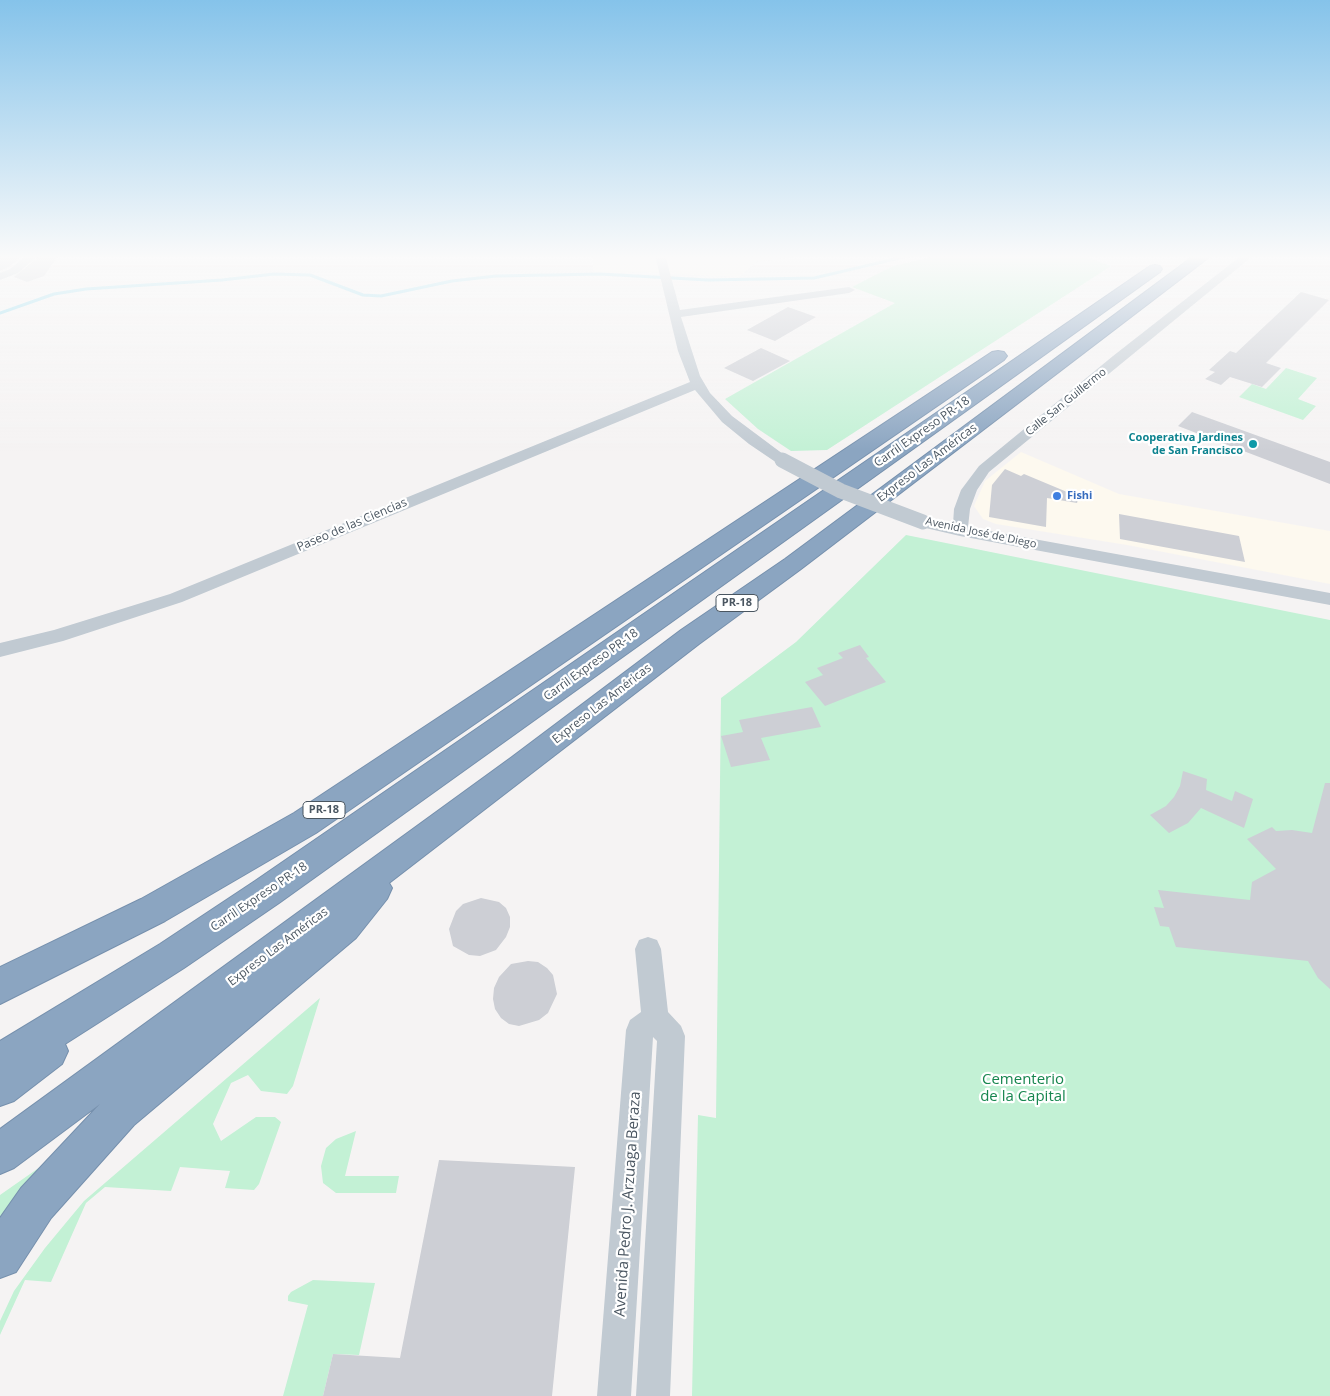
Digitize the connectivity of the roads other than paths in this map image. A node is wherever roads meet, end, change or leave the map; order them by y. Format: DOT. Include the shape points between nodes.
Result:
graph roads {
  1 [pos="677,320"];
  2 [pos="1052,320"];
  3 [pos="1083,320"];
  4 [pos="1119,320"];
  5 [pos="1167,320"];
  6 [pos="698,384"];
  7 [pos="960,531"];
  8 [pos="1330,599"];
  9 [pos="0,650"];
  10 [pos="402,856"];
  11 [pos="648,949"];
  12 [pos="172,956"];
  13 [pos="0,986"];
  14 [pos="655,1018"];
  15 [pos="0,1062"];
  16 [pos="0,1087"];
  17 [pos="0,1154"];
  18 [pos="0,1256"];
  19 [pos="614,1396"];
  20 [pos="653,1396"];
  1 -- 6 [label="street, Avenida José de Diego" via="684,351"];
  2 -- 13 [label="highway, PR-18" via="305,823 153,910"];
  3 -- 12 [label="highway, Carril Expreso PR-18" via="653,620 500,731"];
  4 -- 10 [label="highway, Expreso Las Américas / PR-18" via="793,564 690,636"];
  5 -- 7 [label="street, Calle San Guillermo" via="984,469 969,490 959,520"];
  6 -- 7 [label="street, Avenida José de Diego, bridge" via="727,419 782,460 879,508"];
  6 -- 9 [label="street, Paseo de las Ciencias" via="176,598"];
  7 -- 8 [label="street, Avenida José de Diego"];
  10 -- 17 [label="highway, Expreso Las Américas / PR-18"];
  10 -- 18 [label="highway" via="344,926 120,1111 36,1203"];
  11 -- 14 [label="street"];
  12 -- 15 [label="highway, Carril Expreso PR-18"];
  12 -- 16 [label="highway"];
  14 -- 19 [label="street, Avenida Pedro J. Arzuaga Beraza" via="640,1030"];
  14 -- 20 [label="street" via="671,1036"];
}
